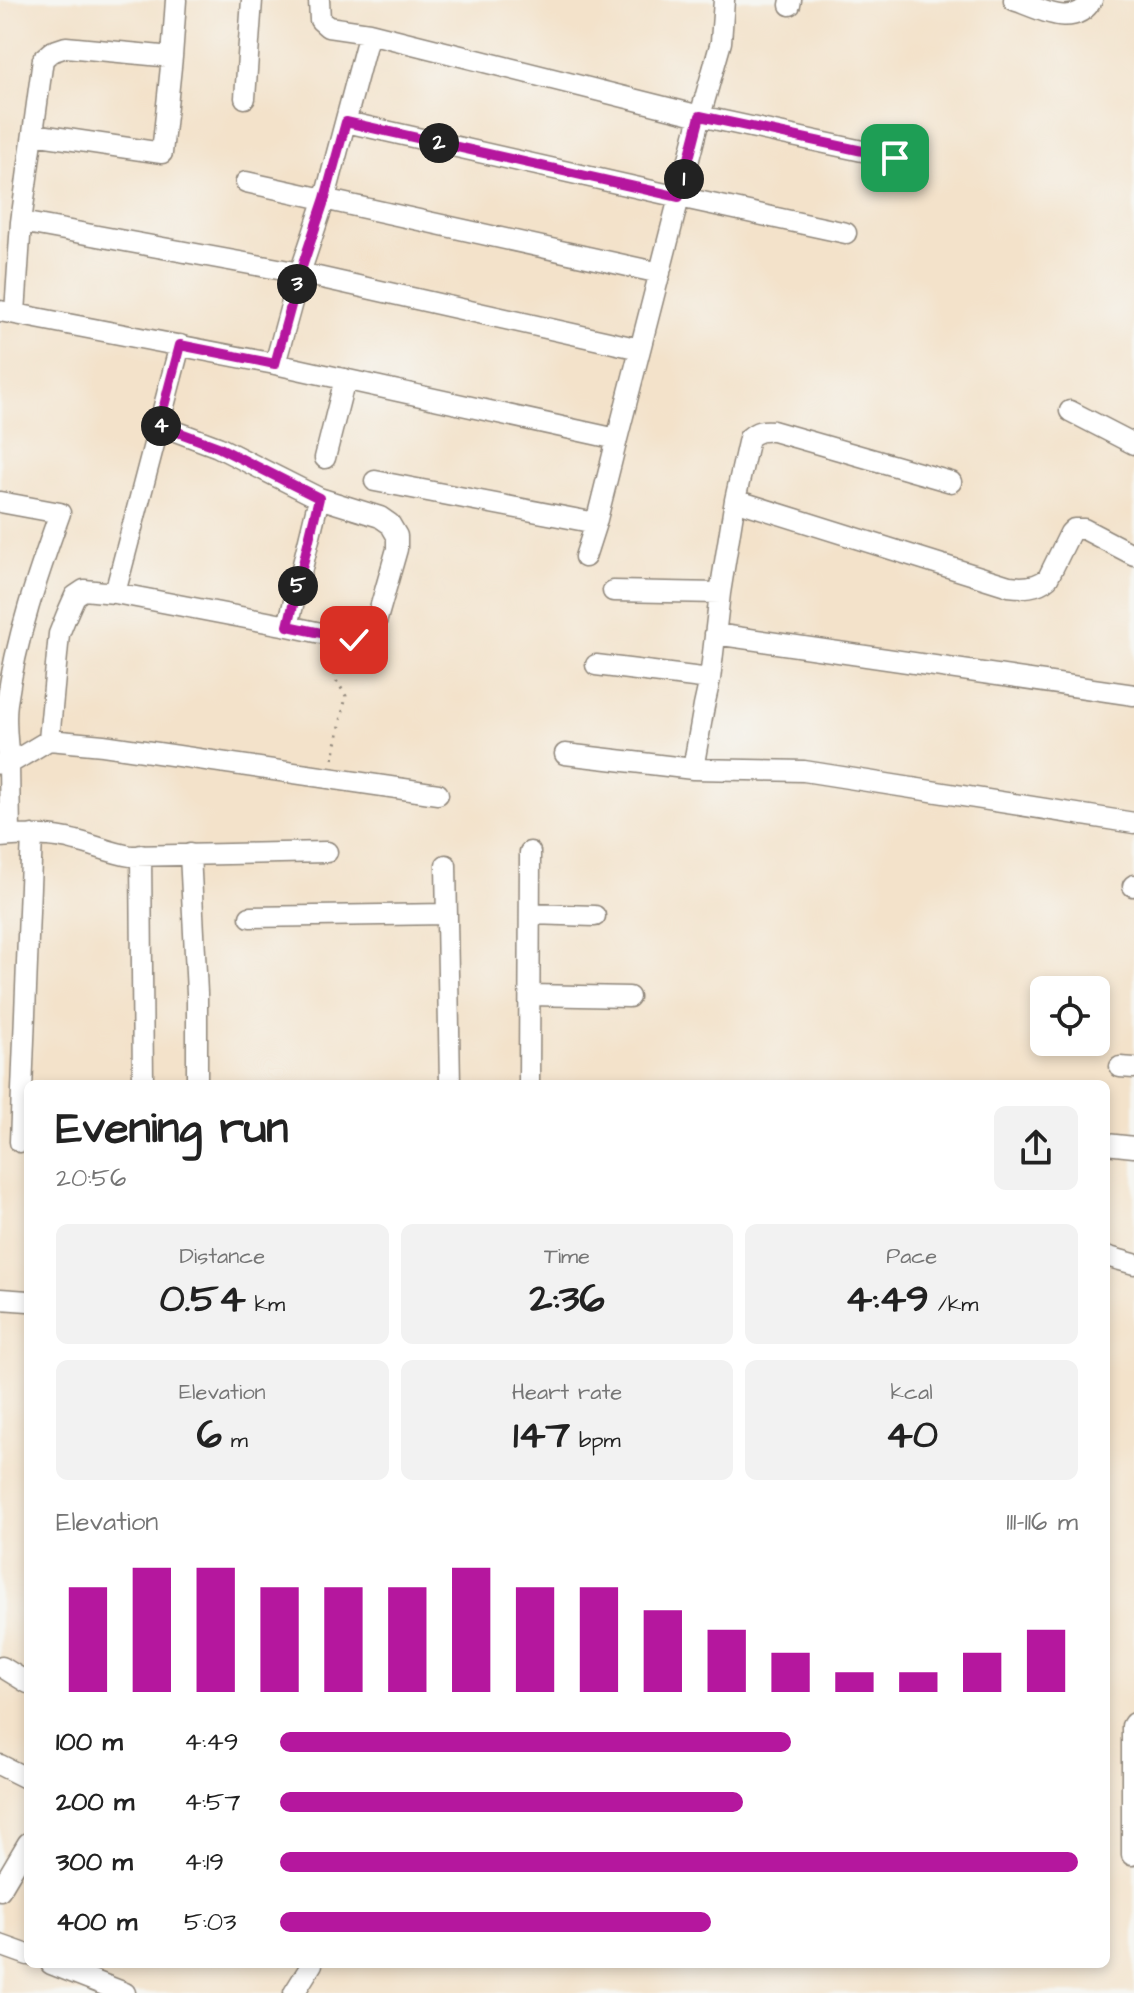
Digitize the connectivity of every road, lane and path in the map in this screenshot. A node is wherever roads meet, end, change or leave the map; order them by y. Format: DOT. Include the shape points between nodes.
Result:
graph roads {
  1 [pos="176,0"];
  2 [pos="252,0"];
  3 [pos="319,0"];
  4 [pos="724,0"];
  5 [pos="1014,0"];
  6 [pos="1092,0"];
  7 [pos="369,33"];
  8 [pos="172,57"];
  9 [pos="245,98"];
  10 [pos="700,116"];
  11 [pos="346,122"];
  12 [pos="33,134"];
  13 [pos="895,158"];
  14 [pos="246,182"];
  15 [pos="679,197"];
  16 [pos="325,198"];
  17 [pos="21,222"];
  18 [pos="846,233"];
  19 [pos="300,273"];
  20 [pos="660,273"];
  21 [pos="7,312"];
  22 [pos="180,345"];
  23 [pos="640,349"];
  24 [pos="275,364"];
  25 [pos="345,379"];
  26 [pos="1070,411"];
  27 [pos="159,425"];
  28 [pos="617,439"];
  29 [pos="1134,444"];
  30 [pos="325,458"];
  31 [pos="375,481"];
  32 [pos="951,482"];
  33 [pos="319,498"];
  34 [pos="735,500"];
  35 [pos="0,502"];
  36 [pos="596,523"];
  37 [pos="1134,555"];
  38 [pos="585,557"];
  39 [pos="613,591"];
  40 [pos="115,593"];
  41 [pos="720,593"];
  42 [pos="288,626"];
  43 [pos="715,634"];
  44 [pos="341,637"];
  45 [pos="596,665"];
  46 [pos="710,679"];
  47 [pos="1134,695"];
  48 [pos="49,740"];
  49 [pos="565,754"];
  50 [pos="4,764"];
  51 [pos="693,769"];
  52 [pos="329,778"];
  53 [pos="438,794"];
  54 [pos="1134,823"];
  55 [pos="32,835"];
  56 [pos="5,836"];
  57 [pos="327,852"];
  58 [pos="530,852"];
  59 [pos="190,854"];
  60 [pos="141,855"];
  61 [pos="446,865"];
  62 [pos="447,914"];
  63 [pos="530,914"];
  64 [pos="595,916"];
  65 [pos="250,917"];
  66 [pos="530,995"];
  67 [pos="629,997"];
  68 [pos="143,1080"];
  69 [pos="197,1080"];
  70 [pos="450,1080"];
  71 [pos="529,1080"];
  72 [pos="16,1143"];
  73 [pos="1110,1144"];
  74 [pos="1134,1147"];
  75 [pos="1110,1257"];
  76 [pos="1134,1264"];
  77 [pos="0,1299"];
  78 [pos="24,1301"];
  79 [pos="2,1667"];
  80 [pos="24,1681"];
  81 [pos="1134,1723"];
  82 [pos="0,1765"];
  83 [pos="24,1777"];
  84 [pos="24,1846"];
  85 [pos="1132,1855"];
  86 [pos="8,1860"];
  87 [pos="0,1890"];
  88 [pos="0,1945"];
  89 [pos="24,1954"];
  90 [pos="66,1968"];
  91 [pos="310,1968"];
  92 [pos="125,1993"];
  93 [pos="294,1993"];
  1 -- 8 [label="street"];
  2 -- 9 [label="street"];
  3 -- 7 [label="street" via="320,20 328,27"];
  4 -- 10 [label="street" via="721,42"];
  5 -- 6 [label="street" via="1073,16"];
  7 -- 10 [label="street"];
  7 -- 11 [label="street"];
  8 -- 12 [label="street" via="66,47 51,52 43,59"];
  8 -- 12 [label="street" via="162,153"];
  10 -- 13 [label="street"];
  10 -- 15 [label="street"];
  11 -- 15 [label="street"];
  11 -- 16 [label="street"];
  12 -- 17 [label="street"];
  14 -- 16 [label="street"];
  15 -- 18 [label="street"];
  15 -- 20 [label="street"];
  16 -- 19 [label="street"];
  16 -- 20 [label="street"];
  17 -- 19 [label="street"];
  17 -- 21 [label="street"];
  19 -- 23 [label="street"];
  19 -- 24 [label="street"];
  20 -- 23 [label="street"];
  21 -- 22 [label="street"];
  22 -- 24 [label="street"];
  22 -- 27 [label="street"];
  23 -- 28 [label="street"];
  24 -- 25 [label="street"];
  25 -- 28 [label="street"];
  25 -- 30 [label="street"];
  26 -- 29 [label="street"];
  27 -- 33 [label="street" via="218,447"];
  27 -- 40 [label="street"];
  28 -- 36 [label="street"];
  31 -- 36 [label="street"];
  32 -- 34 [label="street" via="763,430 749,438"];
  33 -- 42 [label="street"];
  33 -- 44 [label="street" via="380,517 397,536 373,633 365,639"];
  34 -- 37 [label="street" via="1009,586 1043,583 1074,529"];
  34 -- 41 [label="street"];
  35 -- 50 [label="street" via="60,513 21,634 6,706"];
  36 -- 38 [label="street"];
  39 -- 41 [label="street"];
  40 -- 42 [label="street"];
  40 -- 48 [label="street" via="84,590 75,596 59,634"];
  41 -- 43 [label="street"];
  42 -- 44 [label="street"];
  43 -- 46 [label="street"];
  43 -- 47 [label="street"];
  44 -- 52 [label="path" via="332,673 346,696"];
  45 -- 46 [label="street"];
  46 -- 51 [label="street"];
  48 -- 50 [label="street"];
  48 -- 52 [label="street"];
  49 -- 51 [label="street"];
  50 -- 56 [label="street"];
  51 -- 54 [label="street" via="804,771"];
  52 -- 53 [label="street"];
  55 -- 56 [label="street"];
  55 -- 60 [label="street"];
  55 -- 72 [label="street"];
  57 -- 59 [label="street"];
  58 -- 63 [label="street"];
  59 -- 60 [label="street"];
  59 -- 69 [label="street"];
  60 -- 68 [label="street"];
  61 -- 62 [label="street"];
  62 -- 65 [label="street"];
  62 -- 70 [label="street"];
  63 -- 64 [label="street"];
  63 -- 66 [label="street"];
  66 -- 67 [label="street"];
  66 -- 71 [label="street"];
  73 -- 74 [label="street"];
  75 -- 76 [label="street"];
  77 -- 78 [label="street"];
  79 -- 80 [label="street"];
  81 -- 85 [label="street"];
  82 -- 83 [label="street"];
  84 -- 86 [label="street"];
  86 -- 87 [label="street"];
  88 -- 89 [label="street"];
  90 -- 92 [label="street"];
  91 -- 93 [label="street"];
}
